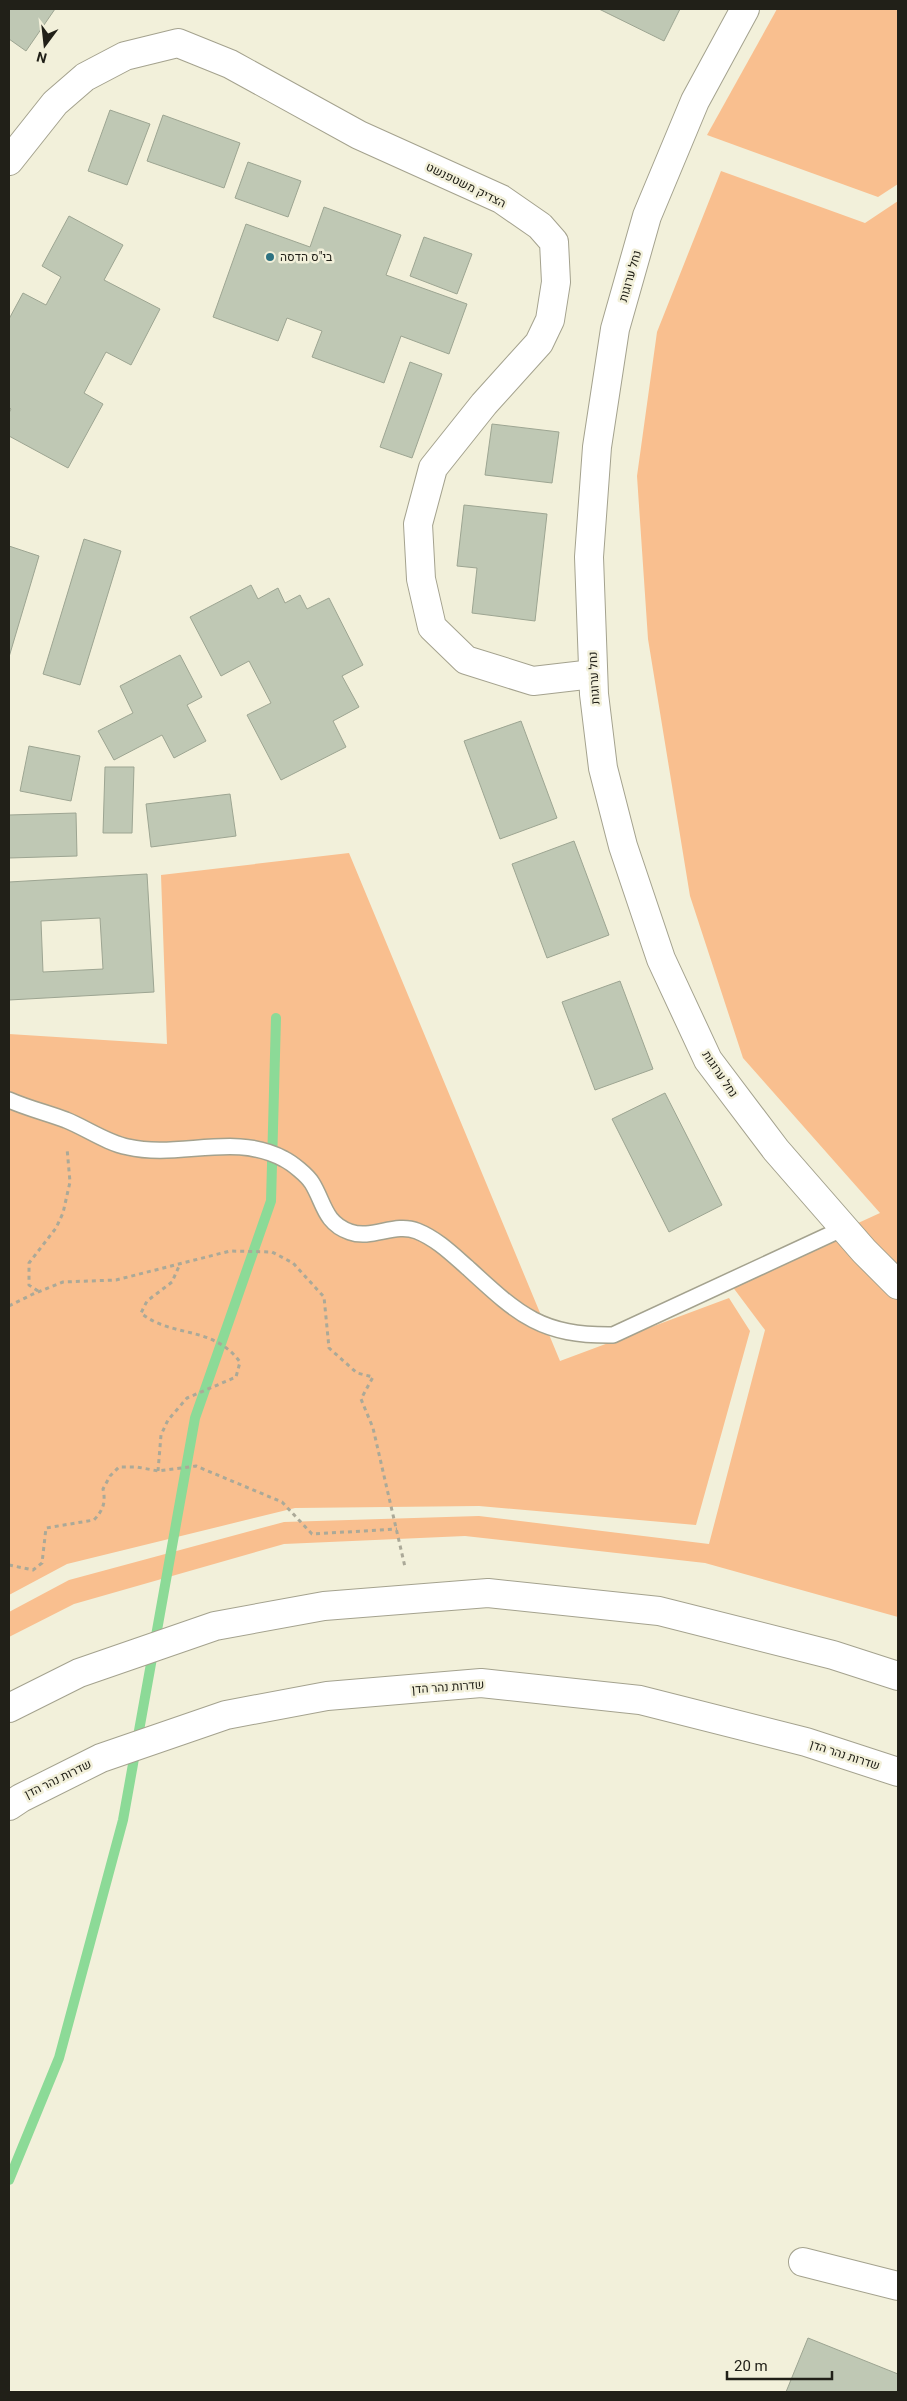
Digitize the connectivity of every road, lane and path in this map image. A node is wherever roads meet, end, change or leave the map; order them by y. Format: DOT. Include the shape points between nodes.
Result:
graph roads {
  1 [pos="745,9"];
  2 [pos="9,161"];
  3 [pos="594,674"];
  4 [pos="9,1100"];
  5 [pos="65,1120"];
  6 [pos="844,1228"];
  7 [pos="180,1263"];
  8 [pos="898,1285"];
  9 [pos="38,1292"];
  10 [pos="9,1306"];
  11 [pos="158,1471"];
  12 [pos="397,1530"];
  13 [pos="9,1566"];
  14 [pos="406,1599"];
  15 [pos="898,1676"];
  16 [pos="9,1708"];
  17 [pos="898,1772"];
  18 [pos="9,1806"];
  19 [pos="803,2262"];
  20 [pos="898,2286"];
  1 -- 3 [label="street, נחל ערוגות" via="695,101 647,216 615,329 597,447 589,557"];
  2 -- 3 [label="street, הצדיק משטפנשט" via="55,103 85,77 125,56 178,43 230,64 359,135 501,200 540,226 554,242 556,282 550,320 539,343 433,468 418,524 421,578 432,627 466,660 533,681"];
  3 -- 6 [label="street, נחל ערוגות" via="603,768 623,846 660,959 708,1060 776,1150"];
  4 -- 5 [label="lane"];
  5 -- 6 [label="lane" via="126,1147 159,1151 219,1146 255,1148 284,1159 312,1182 330,1219 350,1232 377,1233 400,1227 415,1230 440,1243 503,1300 531,1319 552,1329 581,1335 613,1335"];
  5 -- 9 [label="path" via="70,1182 56,1228 29,1263 30,1285"];
  6 -- 8 [label="street, נחל ערוגות"];
  7 -- 9 [label="path" via="116,1280 63,1282"];
  7 -- 11 [label="path" via="172,1282 146,1300 141,1313 151,1321 202,1335 231,1350 240,1362 236,1377 187,1398 168,1420 161,1436"];
  7 -- 12 [label="path" via="230,1251 272,1252 293,1263 324,1297 329,1348 357,1373 373,1377 361,1399 373,1428"];
  9 -- 10 [label="path"];
  11 -- 12 [label="path" via="196,1466 282,1502 312,1534"];
  11 -- 13 [label="path" via="119,1468 103,1489 106,1500 103,1510 94,1520 46,1528 42,1564 33,1570"];
  12 -- 14 [label="path" via="405,1563"];
  14 -- 15 [label="street" via="488,1593 659,1611 833,1655"];
  14 -- 16 [label="street" via="324,1606 214,1626 79,1673"];
  17 -- 18 [label="street, שדרות נהר הדן" via="806,1742 640,1700 481,1683 327,1696 226,1715 101,1758"];
  19 -- 20 [label="street"];
}
